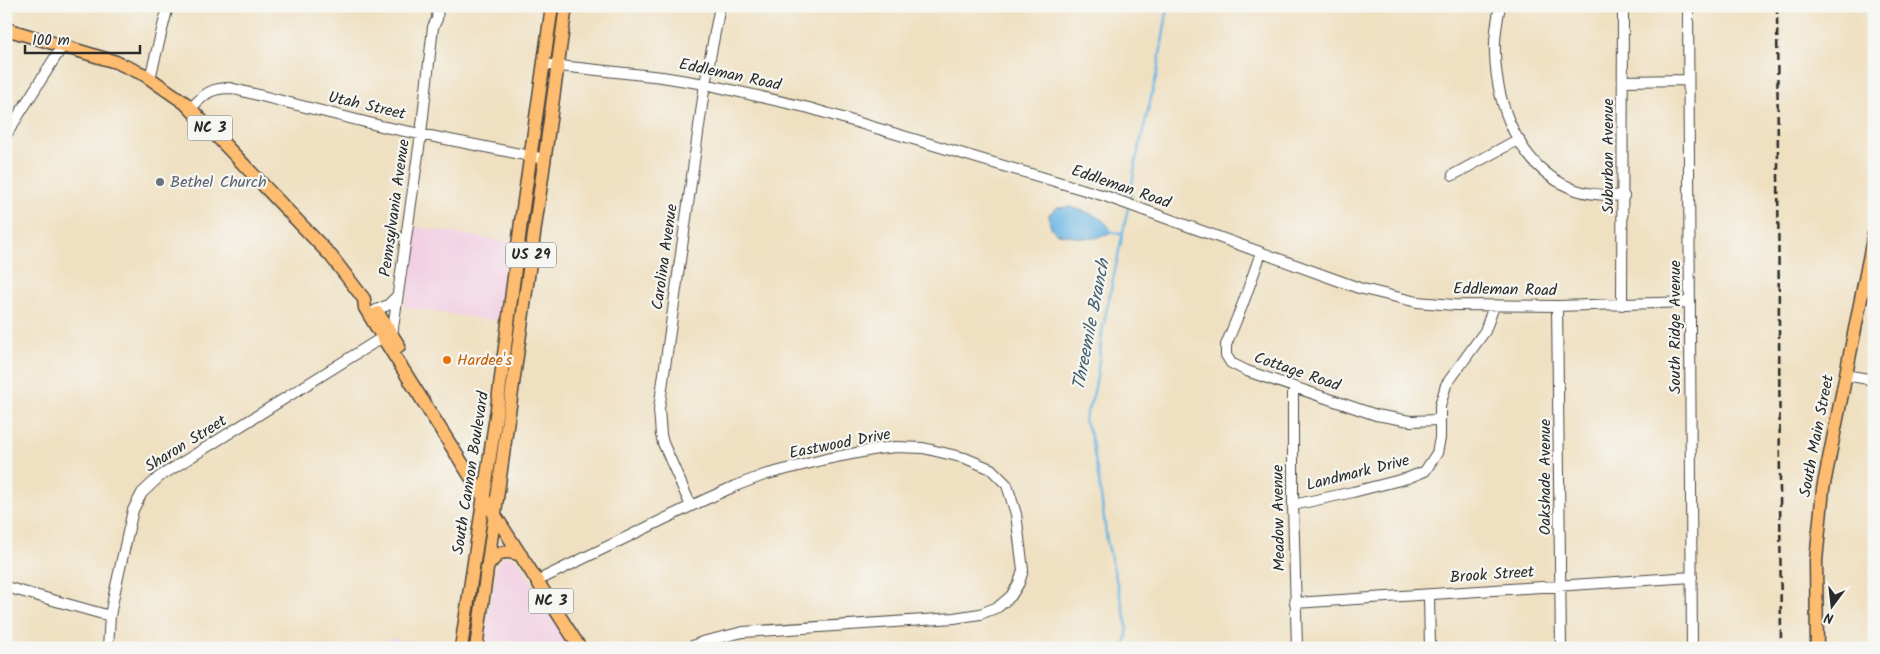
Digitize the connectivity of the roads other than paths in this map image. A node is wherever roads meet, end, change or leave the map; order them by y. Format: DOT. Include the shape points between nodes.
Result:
graph roads {
  1 [pos="168,6"];
  2 [pos="438,6"];
  3 [pos="552,6"];
  4 [pos="566,6"];
  5 [pos="720,6"];
  6 [pos="1500,6"];
  7 [pos="1623,6"];
  8 [pos="1688,6"];
  9 [pos="6,28"];
  10 [pos="63,44"];
  11 [pos="544,64"];
  12 [pos="558,66"];
  13 [pos="150,78"];
  14 [pos="1688,80"];
  15 [pos="1623,81"];
  16 [pos="705,84"];
  17 [pos="190,108"];
  18 [pos="421,134"];
  19 [pos="6,135"];
  20 [pos="1519,139"];
  21 [pos="531,156"];
  22 [pos="545,159"];
  23 [pos="1453,175"];
  24 [pos="1624,196"];
  25 [pos="1874,234"];
  26 [pos="1261,253"];
  27 [pos="398,295"];
  28 [pos="364,299"];
  29 [pos="1690,302"];
  30 [pos="1494,306"];
  31 [pos="1557,306"];
  32 [pos="1622,306"];
  33 [pos="376,310"];
  34 [pos="388,336"];
  35 [pos="1845,375"];
  36 [pos="1874,380"];
  37 [pos="1293,387"];
  38 [pos="1440,420"];
  39 [pos="485,492"];
  40 [pos="1293,505"];
  41 [pos="691,506"];
  42 [pos="496,510"];
  43 [pos="521,555"];
  44 [pos="488,567"];
  45 [pos="544,577"];
  46 [pos="1692,577"];
  47 [pos="1561,586"];
  48 [pos="6,587"];
  49 [pos="1429,595"];
  50 [pos="1295,603"];
  51 [pos="110,616"];
  52 [pos="108,648"];
  53 [pos="461,648"];
  54 [pos="476,648"];
  55 [pos="580,648"];
  56 [pos="589,648"];
  57 [pos="688,648"];
  58 [pos="1297,648"];
  59 [pos="1430,648"];
  60 [pos="1561,648"];
  61 [pos="1692,648"];
  62 [pos="1817,648"];
  1 -- 13 [label="street"];
  2 -- 18 [label="street, Pennsylvania Avenue" via="437,19 432,27"];
  3 -- 11 [label="main road, South Cannon Boulevard / US 29"];
  4 -- 12 [label="main road, South Cannon Boulevard / US 29"];
  5 -- 16 [label="street, Carolina Avenue"];
  6 -- 20 [label="street" via="1495,51 1498,85 1504,108"];
  7 -- 15 [label="street, Suburban Avenue"];
  8 -- 14 [label="street, South Ridge Avenue"];
  9 -- 10 [label="main road, NC 3"];
  10 -- 13 [label="main road, NC 3" via="116,62"];
  10 -- 19 [label="street"];
  11 -- 12 [label="street, Eddleman Road"];
  11 -- 21 [label="main road, South Cannon Boulevard / US 29"];
  12 -- 16 [label="street, Eddleman Road"];
  12 -- 22 [label="main road, South Cannon Boulevard / US 29"];
  13 -- 17 [label="main road, NC 3"];
  14 -- 15 [label="street"];
  14 -- 29 [label="street, South Ridge Avenue"];
  15 -- 24 [label="street, Suburban Avenue"];
  16 -- 26 [label="street, Eddleman Road" via="809,108 1086,190"];
  16 -- 41 [label="street, Carolina Avenue" via="659,409 660,434"];
  17 -- 18 [label="street, Utah Street" via="206,92 230,88"];
  17 -- 28 [label="main road, NC 3" via="320,244"];
  18 -- 21 [label="street, Utah Street"];
  18 -- 27 [label="street, Pennsylvania Avenue"];
  20 -- 23 [label="street"];
  20 -- 24 [label="street" via="1532,160 1564,184 1582,192"];
  21 -- 22 [label="street, Utah Street"];
  21 -- 39 [label="main road, South Cannon Boulevard / US 29"];
  22 -- 42 [label="main road, South Cannon Boulevard / US 29"];
  24 -- 32 [label="street, Suburban Avenue"];
  25 -- 35 [label="main road, South Main Street"];
  26 -- 30 [label="street, Eddleman Road" via="1359,288 1402,299"];
  26 -- 37 [label="street, Cottage Road" via="1227,340 1226,355 1239,368"];
  27 -- 33 [label="street, Pennsylvania Avenue" via="388,305"];
  27 -- 34 [label="street, Pennsylvania Avenue"];
  28 -- 33 [label="main road, NC 3"];
  28 -- 34 [label="main road, NC 3" via="365,308"];
  29 -- 32 [label="street, Eddleman Road"];
  29 -- 46 [label="street, South Ridge Avenue"];
  30 -- 31 [label="street, Eddleman Road"];
  30 -- 38 [label="street, Landmark Drive" via="1485,331 1446,384"];
  31 -- 32 [label="street, Eddleman Road"];
  31 -- 47 [label="street, Oakshade Avenue"];
  33 -- 34 [label="main road, NC 3"];
  34 -- 39 [label="main road, NC 3"];
  34 -- 51 [label="street, Sharon Street" via="146,488 133,510"];
  35 -- 36 [label="street"];
  35 -- 62 [label="main road, South Main Street" via="1819,517"];
  37 -- 38 [label="street, Cottage Road" via="1376,415 1410,421"];
  37 -- 40 [label="street, Meadow Avenue"];
  38 -- 40 [label="street, Landmark Drive" via="1437,453 1424,471 1408,478"];
  39 -- 42 [label="main road, NC 3"];
  39 -- 53 [label="main road, South Cannon Boulevard / US 29"];
  40 -- 50 [label="street, Meadow Avenue"];
  41 -- 45 [label="street, Eastwood Drive"];
  41 -- 57 [label="street, Eastwood Drive" via="735,486 792,467 877,449 923,448 984,465 1003,479 1015,507 1022,570 1011,596 998,607 980,614 742,632"];
  42 -- 43 [label="main road, NC 3"];
  42 -- 44 [label="main road, South Cannon Boulevard / US 29"];
  42 -- 45 [label="main road, NC 3"];
  43 -- 44 [label="main road" via="504,552 496,556"];
  43 -- 55 [label="main road, NC 3"];
  44 -- 54 [label="main road, South Cannon Boulevard / US 29"];
  45 -- 56 [label="main road, NC 3"];
  46 -- 47 [label="street, Brook Street"];
  46 -- 61 [label="street, South Ridge Avenue"];
  47 -- 49 [label="street, Brook Street"];
  47 -- 60 [label="street, Oakshade Avenue"];
  48 -- 51 [label="street"];
  49 -- 50 [label="street, Brook Street"];
  49 -- 59 [label="street"];
  50 -- 58 [label="street, Meadow Avenue"];
  51 -- 52 [label="street, Sharon Street"];
}
